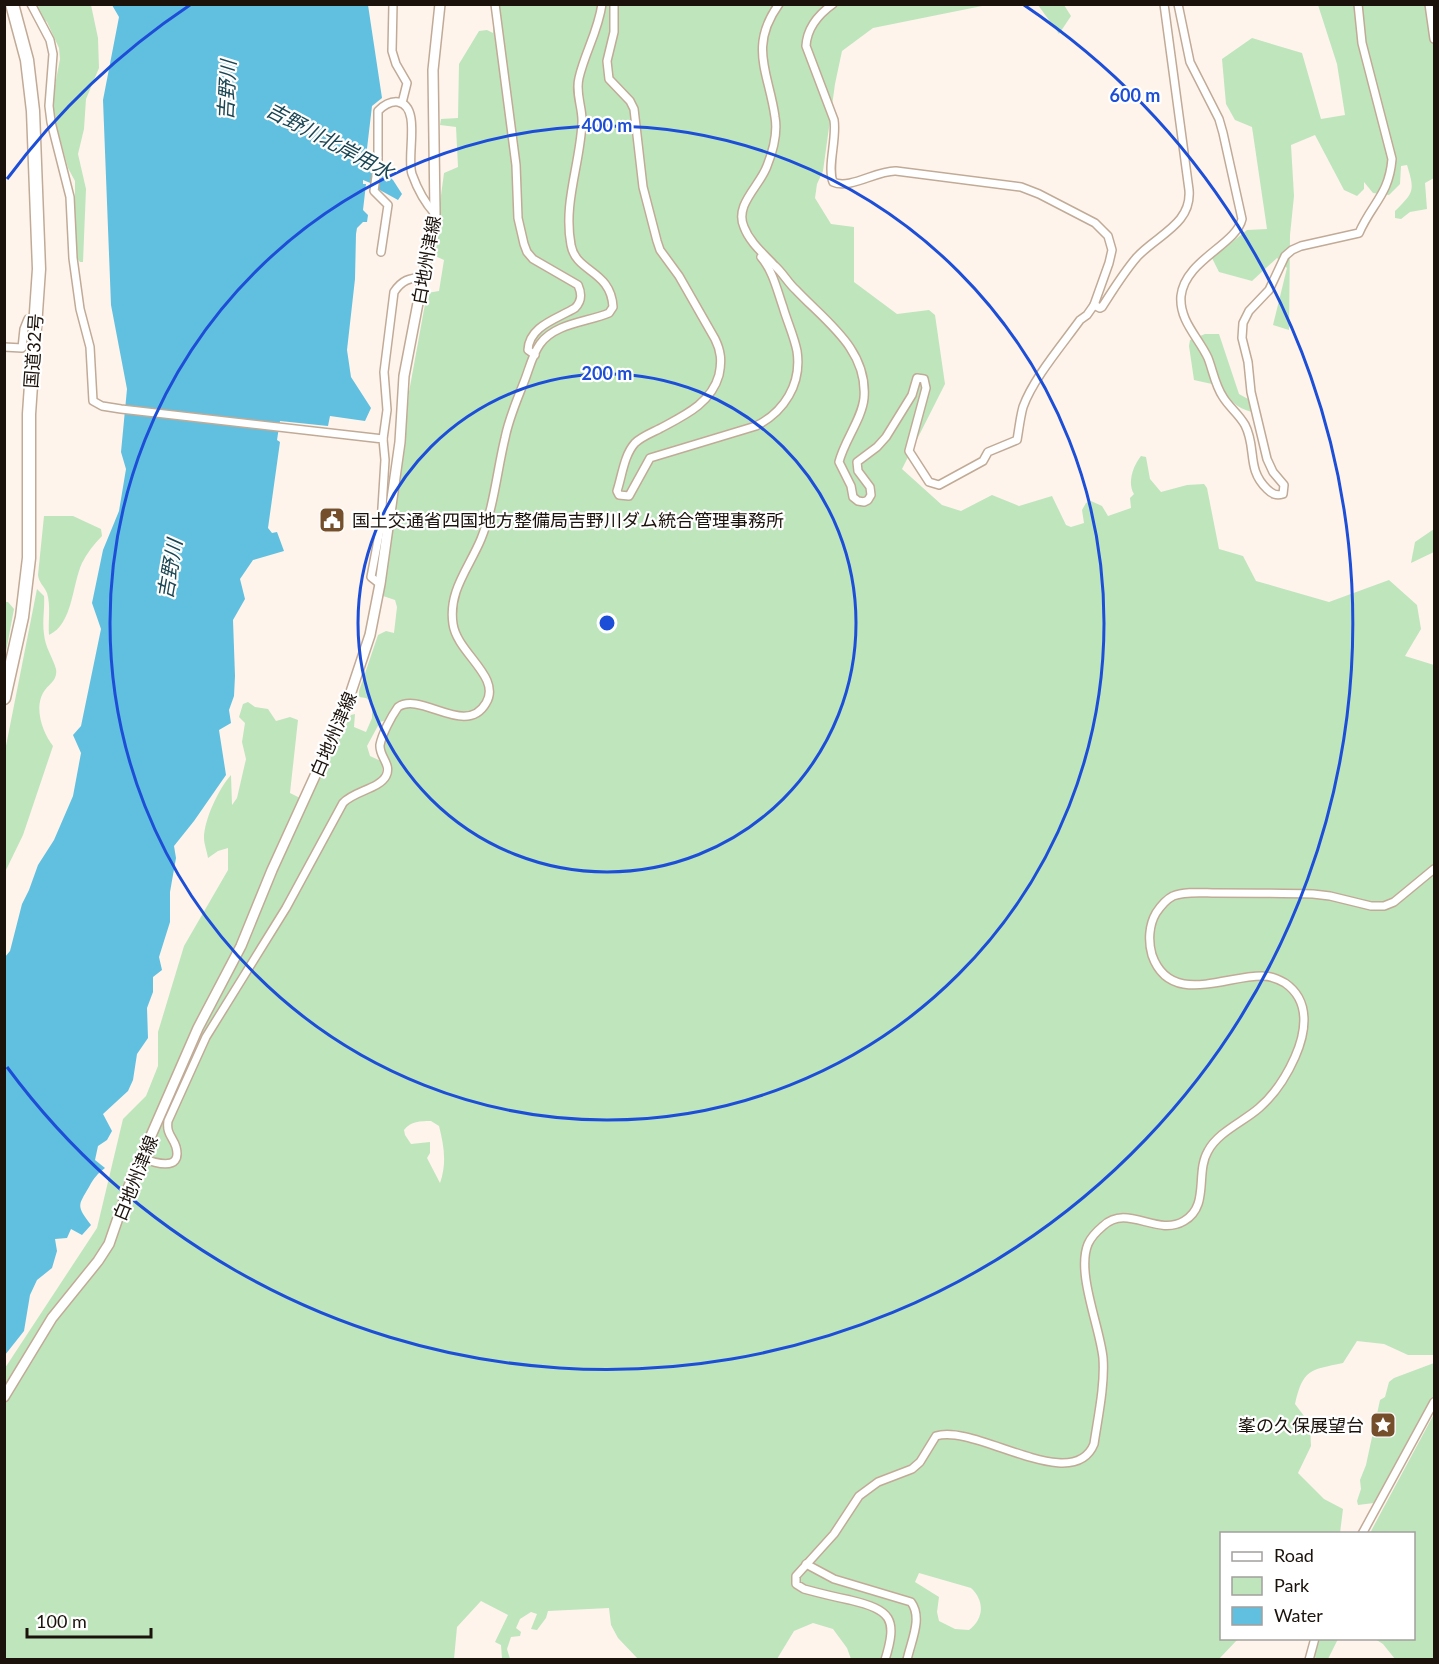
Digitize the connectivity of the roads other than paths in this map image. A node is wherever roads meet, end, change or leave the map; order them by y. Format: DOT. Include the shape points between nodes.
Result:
graph roads {
  1 [pos="12,4"];
  2 [pos="32,4"];
  3 [pos="393,4"];
  4 [pos="440,4"];
  5 [pos="495,4"];
  6 [pos="602,4"];
  7 [pos="614,4"];
  8 [pos="779,4"];
  9 [pos="833,4"];
  10 [pos="1164,4"];
  11 [pos="1178,4"];
  12 [pos="1358,4"];
  13 [pos="1429,4"];
  14 [pos="1434,39"];
  15 [pos="402,103"];
  16 [pos="435,214"];
  17 [pos="758,249"];
  18 [pos="381,252"];
  19 [pos="424,277"];
  20 [pos="1094,305"];
  21 [pos="36,318"];
  22 [pos="4,347"];
  23 [pos="535,355"];
  24 [pos="383,439"];
  25 [pos="380,584"];
  26 [pos="4,698"];
  27 [pos="1434,868"];
  28 [pos="141,1158"];
  29 [pos="4,1397"];
  30 [pos="1434,1402"];
  31 [pos="1363,1532"];
  32 [pos="806,1564"];
  33 [pos="1315,1640"];
  34 [pos="885,1659"];
  35 [pos="907,1659"];
  36 [pos="1310,1659"];
  1 -- 21 [label="highway, 国道32号" via="27,60 33,111 39,269"];
  2 -- 24 [label="street" via="53,54 49,106 70,197 73,258 90,347 92,399 96,404"];
  3 -- 15 [label="street" via="392,51 407,83"];
  4 -- 16 [label="main road, 白地州津線" via="433,70"];
  5 -- 23 [label="street" via="516,165 518,218 526,252 578,285 581,298 575,308 537,329 528,346"];
  6 -- 23 [label="street" via="578,81 583,117 569,212 573,250 578,260 607,283 613,307 609,313 553,333 540,344"];
  7 -- 17 [label="street" via="614,32 607,61 609,79 634,109 643,187 657,242 715,339 721,364 706,399 632,447 619,495 629,495 650,458 746,430 771,419 786,402 796,378 797,351 774,281"];
  8 -- 17 [label="street" via="769,20 762,57 775,118 774,143 764,174 741,215 746,232"];
  9 -- 20 [label="street" via="814,22 806,46 834,120 833,182 846,184 896,171 1021,187 1039,194 1095,223 1108,236 1110,257"];
  10 -- 20 [label="street" via="1190,190 1189,207 1178,222 1138,255 1102,307"];
  11 -- 12 [label="street" via="1190,62 1219,119 1242,219 1237,230 1199,264 1185,284 1181,294 1183,314 1208,357 1221,395 1247,429 1256,476 1279,495 1283,494 1284,485 1267,459 1242,330 1249,311 1269,290 1285,256 1301,246 1359,232 1386,190 1392,159 1362,43"];
  13 -- 14 [label="street"];
  15 -- 16 [label="street" via="411,113 412,173"];
  15 -- 18 [label="street" via="394,102 378,111 374,191 388,205"];
  16 -- 19 [label="main road, 白地州津線"];
  17 -- 20 [label="street" via="844,337 855,357 864,397 839,462 858,501 868,500 871,495 857,462 886,437 912,395 917,378 924,379 926,388 909,451 929,482 944,484 983,461 988,452 1017,440 1028,397"];
  19 -- 24 [label="street" via="401,282 394,292 384,372 387,410"];
  19 -- 25 [label="main road, 白地州津線" via="404,376 400,442"];
  21 -- 22 [label="street" via="28,319 22,348"];
  21 -- 26 [label="highway, 国道32号" via="29,414 29,558 22,617"];
  23 -- 28 [label="street" via="508,423 486,524 454,594 453,626 462,648 485,675 490,695 481,710 472,715 446,714 416,704 398,707 380,745 388,767 386,777 343,803 286,908 206,1037 168,1121 175,1156 165,1165"];
  24 -- 25 [label="street" via="381,524 371,577"];
  25 -- 28 [label="main road, 白地州津線" via="370,635 345,710 241,946 198,1029"];
  27 -- 32 [label="street" via="1394,902 1377,907 1330,896 1266,892 1180,894 1164,903 1151,924 1150,936 1153,958 1162,973 1193,986 1256,976 1275,978 1302,1001 1304,1025 1294,1059 1271,1095 1208,1150 1198,1206 1188,1220 1165,1227 1135,1218 1116,1218 1108,1220 1088,1244 1088,1294 1103,1360 1091,1450 1075,1462 1051,1462 979,1439 936,1436 912,1469 878,1482 859,1496 834,1534"];
  28 -- 29 [label="main road, 白地州津線" via="109,1244 52,1318"];
  30 -- 31 [label="street"];
  32 -- 34 [label="street" via="796,1576 798,1586 872,1605 886,1615 891,1635"];
  32 -- 35 [label="street" via="834,1579 911,1602 917,1622"];
  33 -- 36 [label="street"];
}
